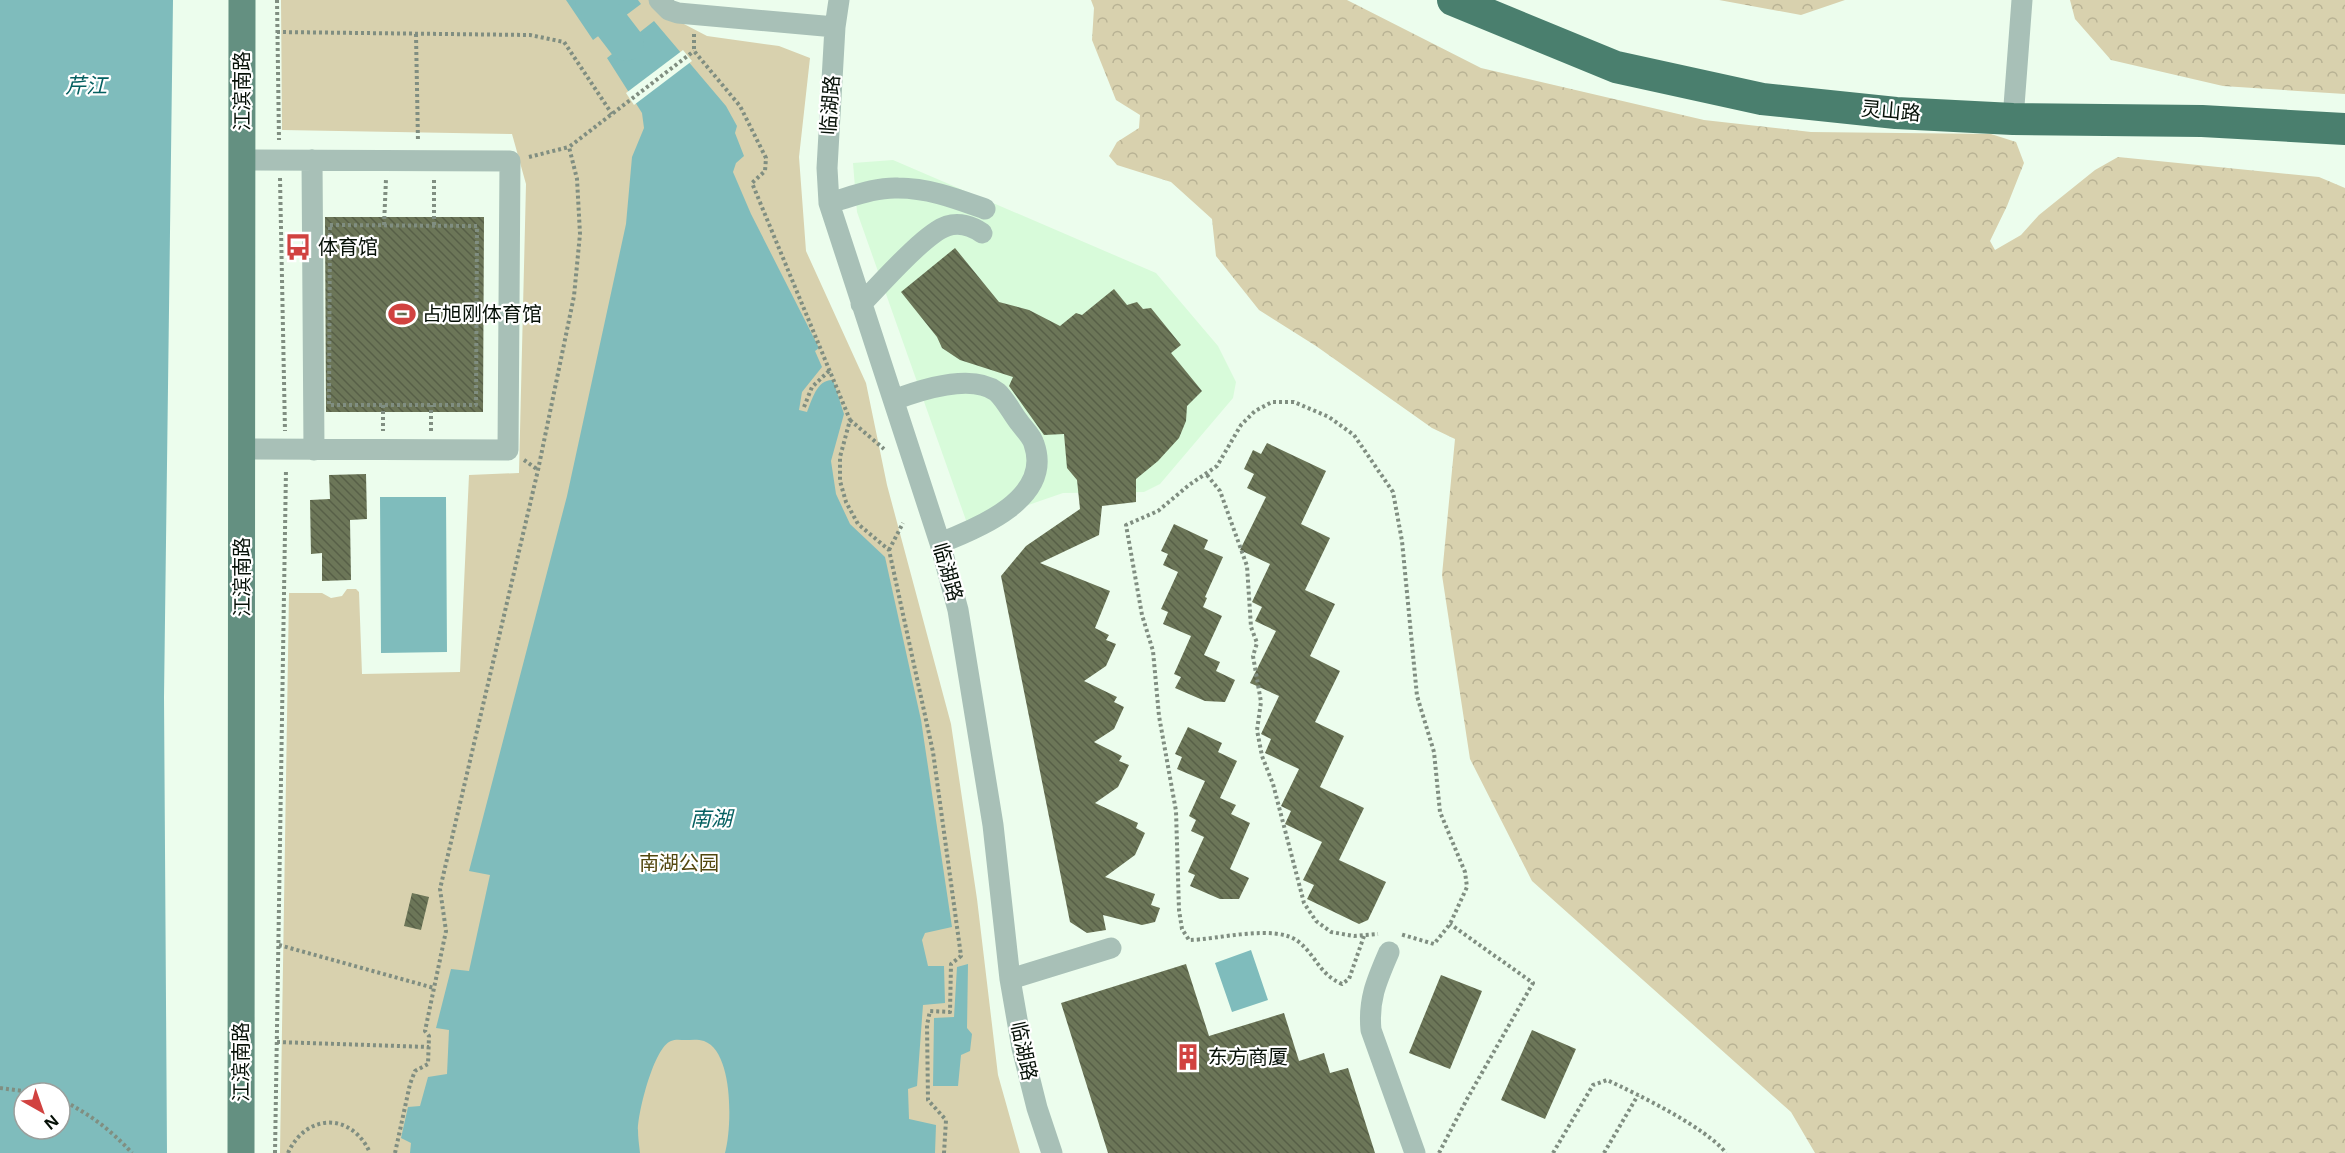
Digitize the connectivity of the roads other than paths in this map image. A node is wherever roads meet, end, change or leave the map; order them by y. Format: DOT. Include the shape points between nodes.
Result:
graph roads {
  1 [pos="242,0"];
  2 [pos="659,0"];
  3 [pos="839,0"];
  4 [pos="1453,0"];
  5 [pos="2022,0"];
  6 [pos="687,7"];
  7 [pos="835,27"];
  8 [pos="2013,119"];
  9 [pos="2345,129"];
  10 [pos="242,160"];
  11 [pos="312,160"];
  12 [pos="829,203"];
  13 [pos="985,209"];
  14 [pos="982,233"];
  15 [pos="861,304"];
  16 [pos="894,400"];
  17 [pos="242,449"];
  18 [pos="314,450"];
  19 [pos="940,543"];
  20 [pos="1391,939"];
  21 [pos="1111,948"];
  22 [pos="1010,979"];
  23 [pos="241,1153"];
  24 [pos="1052,1153"];
  25 [pos="1415,1153"];
  1 -- 10 [label="main road, 江滨南路"];
  2 -- 6 [label="street" via="669,10"];
  3 -- 7 [label="street, 临湖路"];
  4 -- 8 [label="highway, 灵山路" via="1616,67 1762,99 1896,113"];
  5 -- 8 [label="street"];
  6 -- 7 [label="street"];
  7 -- 12 [label="street, 临湖路" via="826,168"];
  8 -- 9 [label="highway, 灵山路" via="2202,121"];
  10 -- 11 [label="street"];
  10 -- 17 [label="main road, 江滨南路"];
  11 -- 18 [label="street"];
  11 -- 18 [label="street" via="510,161 508,450"];
  12 -- 13 [label="street" via="898,188 944,194"];
  12 -- 15 [label="street, 临湖路"];
  14 -- 15 [label="street" via="973,227 945,226 902,261"];
  15 -- 16 [label="street, 临湖路"];
  16 -- 19 [label="street, 临湖路"];
  16 -- 19 [label="street" via="958,384 981,385 997,392 1034,442 1039,461 1036,476 1019,501 966,533"];
  17 -- 18 [label="street"];
  17 -- 23 [label="main road, 江滨南路"];
  19 -- 22 [label="street, 临湖路" via="958,610 976,712"];
  20 -- 25 [label="street" via="1371,999 1371,1030"];
  21 -- 22 [label="street"];
  22 -- 24 [label="street, 临湖路" via="1022,1048"];
}
